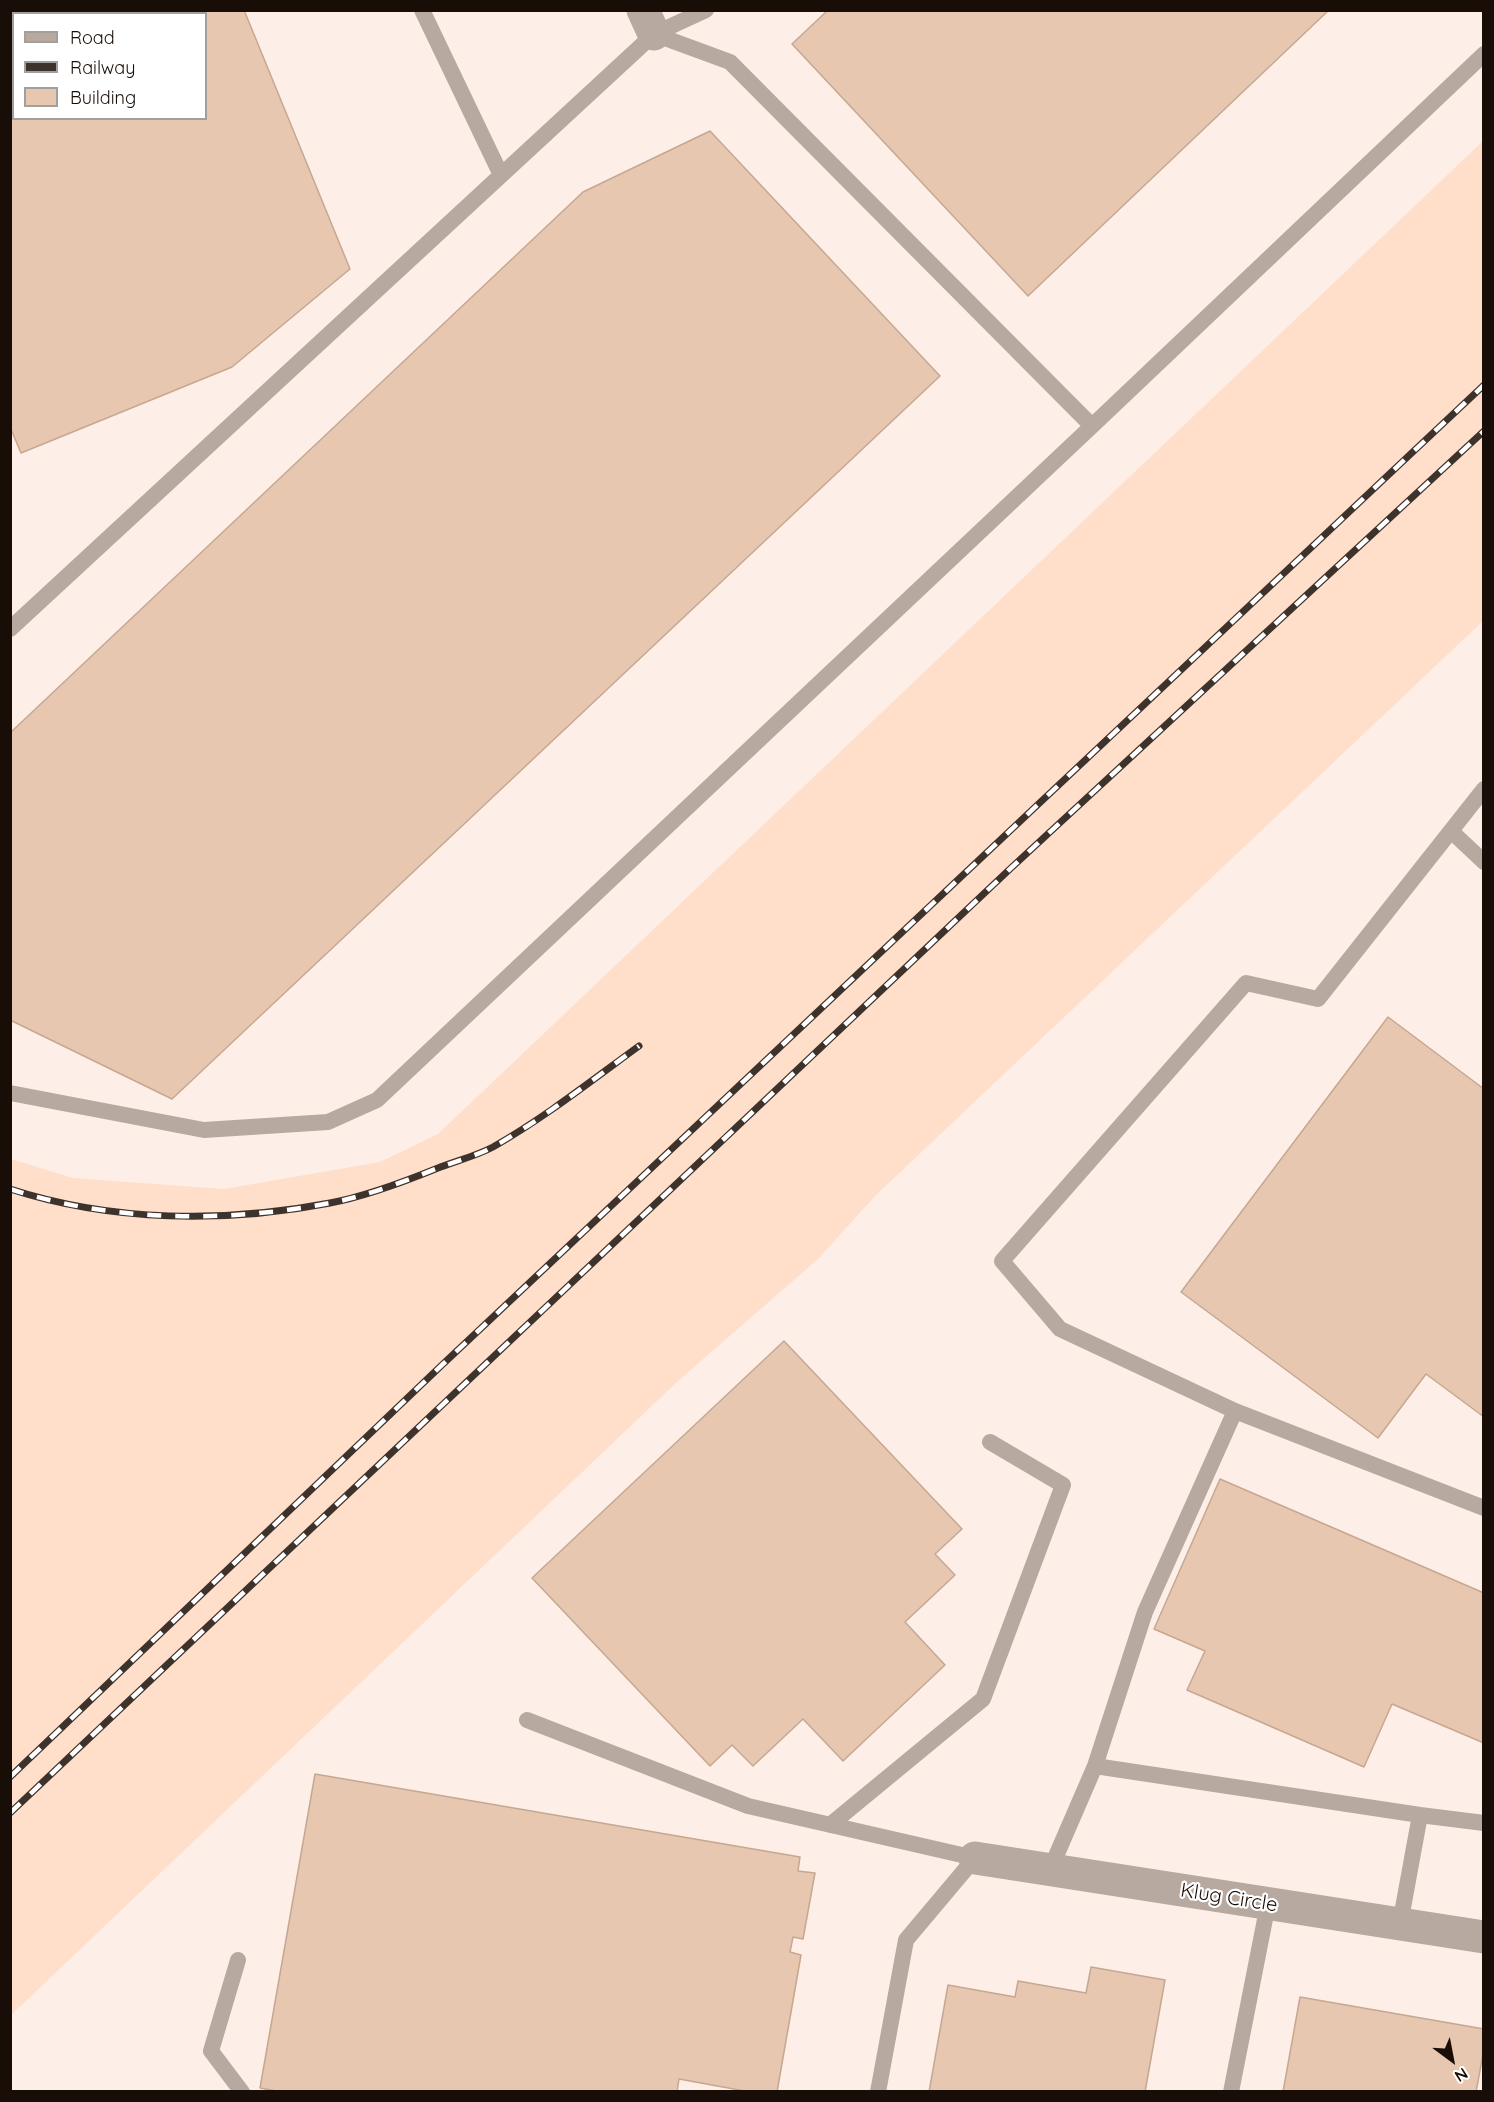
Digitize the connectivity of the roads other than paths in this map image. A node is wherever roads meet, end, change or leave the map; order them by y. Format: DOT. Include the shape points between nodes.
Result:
graph roads {
  1 [pos="422,10"];
  2 [pos="706,10"];
  3 [pos="648,22"];
  4 [pos="1484,54"];
  5 [pos="501,175"];
  6 [pos="1092,426"];
  7 [pos="10,629"];
  8 [pos="1484,789"];
  9 [pos="1451,831"];
  10 [pos="1484,862"];
  11 [pos="10,1093"];
  12 [pos="1235,1411"];
  13 [pos="990,1442"];
  14 [pos="1484,1508"];
  15 [pos="527,1720"];
  16 [pos="1095,1767"];
  17 [pos="1420,1815"];
  18 [pos="1484,1823"];
  19 [pos="830,1825"];
  20 [pos="975,1858"];
  21 [pos="1050,1870"];
  22 [pos="1269,1904"];
  23 [pos="1400,1924"];
  24 [pos="1484,1937"];
  25 [pos="238,1960"];
  26 [pos="242,2091"];
  27 [pos="878,2091"];
  28 [pos="1232,2091"];
  1 -- 5 [label="lane"];
  2 -- 3 [label="lane"];
  3 -- 5 [label="lane"];
  3 -- 6 [label="lane" via="730,62"];
  4 -- 6 [label="lane"];
  5 -- 7 [label="lane"];
  6 -- 11 [label="lane" via="377,1100 328,1122 204,1130"];
  8 -- 9 [label="lane"];
  9 -- 10 [label="lane"];
  9 -- 12 [label="lane" via="1318,999 1246,983 1002,1261 1060,1329"];
  12 -- 14 [label="lane"];
  12 -- 16 [label="lane" via="1145,1612"];
  13 -- 19 [label="lane" via="1063,1485 983,1699"];
  15 -- 19 [label="lane" via="748,1806"];
  16 -- 17 [label="lane"];
  16 -- 21 [label="lane"];
  17 -- 18 [label="lane"];
  17 -- 23 [label="lane"];
  19 -- 20 [label="lane"];
  20 -- 21 [label="street, Klug Circle"];
  20 -- 27 [label="lane" via="906,1940"];
  21 -- 22 [label="street, Klug Circle"];
  22 -- 23 [label="street, Klug Circle"];
  22 -- 28 [label="lane"];
  23 -- 24 [label="street, Klug Circle"];
  25 -- 26 [label="lane" via="212,2051"];
}
